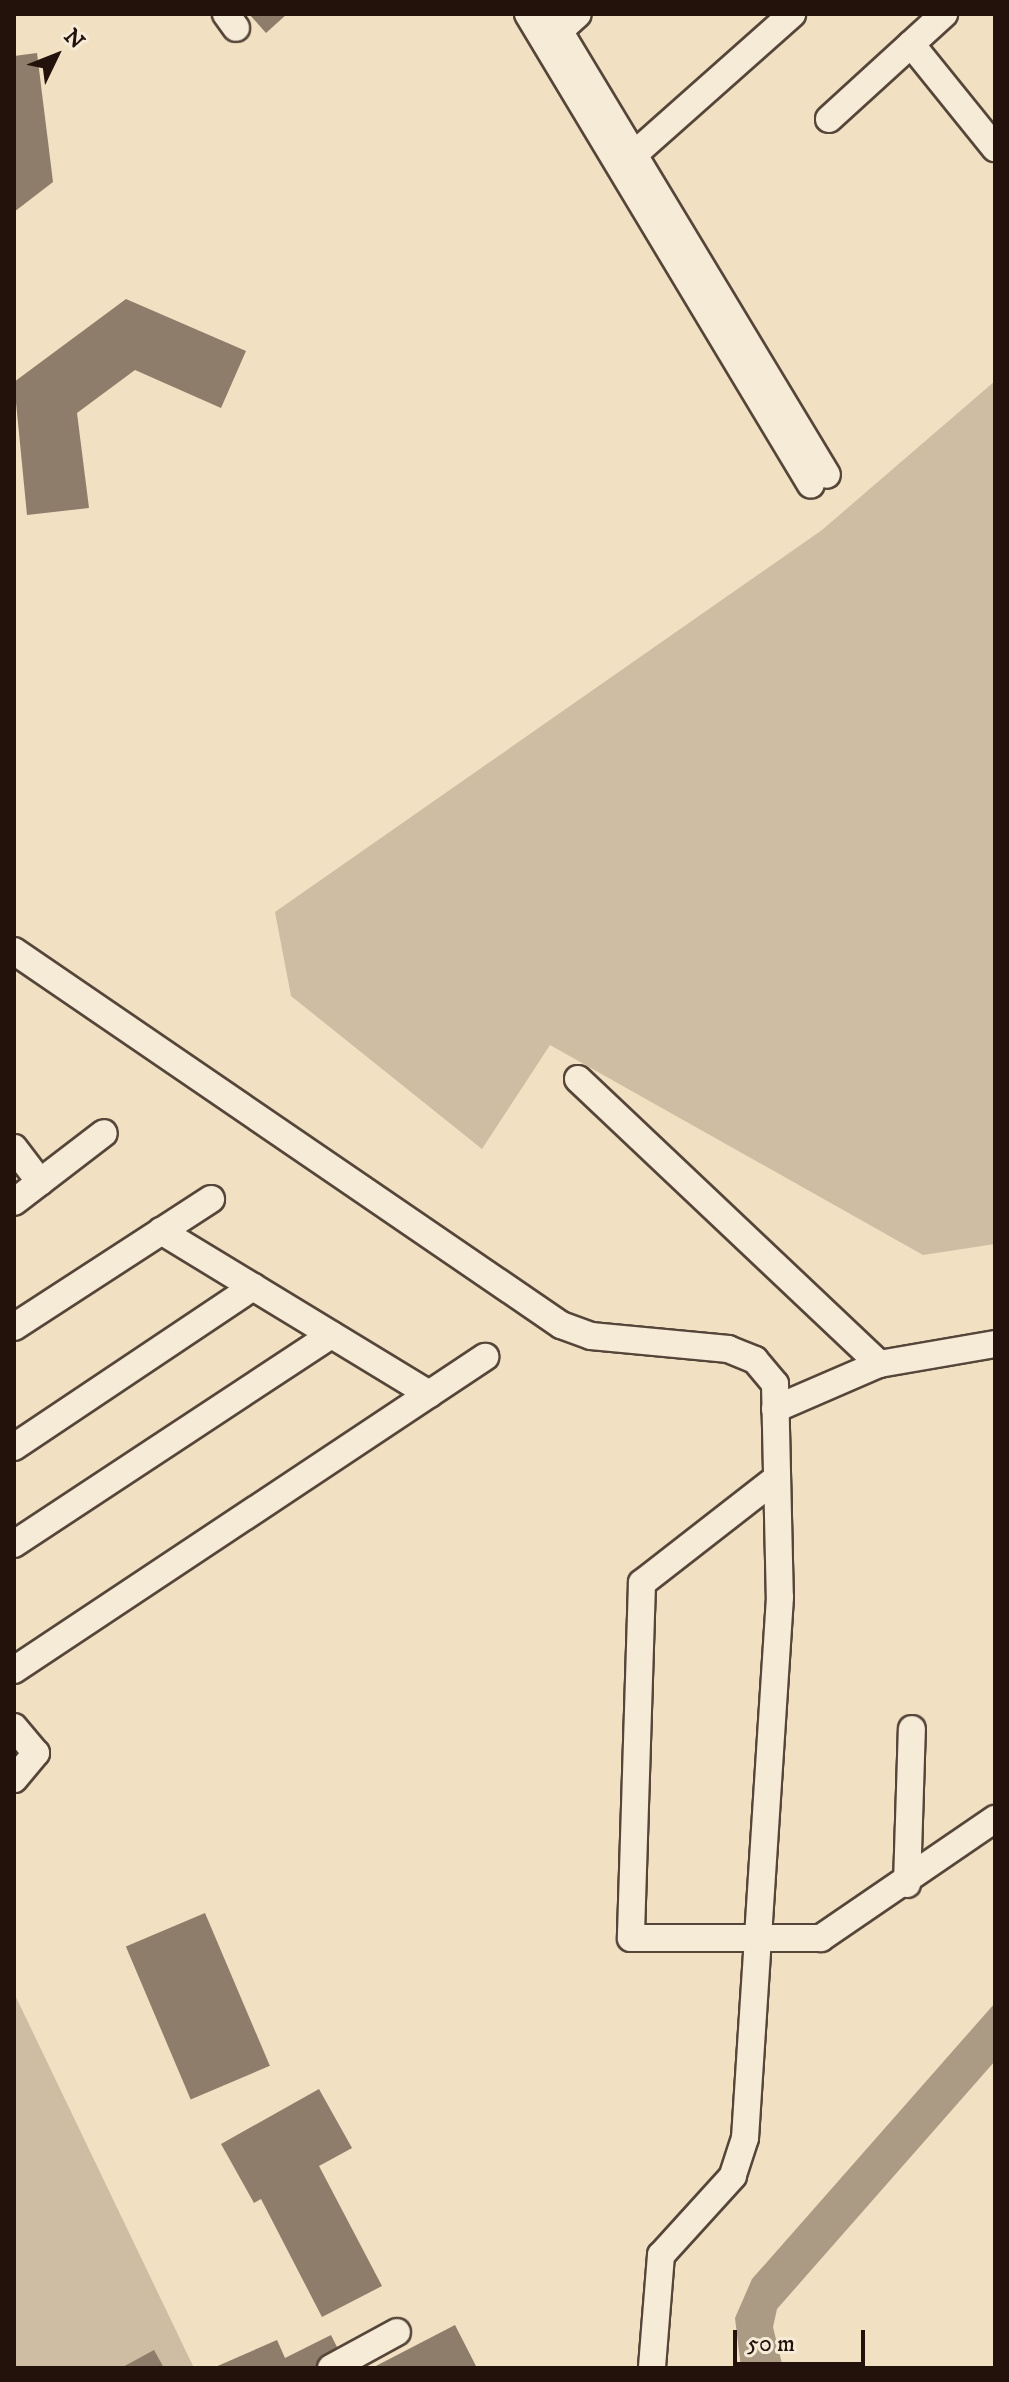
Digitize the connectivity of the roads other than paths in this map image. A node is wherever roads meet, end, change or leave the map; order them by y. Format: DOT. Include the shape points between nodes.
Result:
graph roads {
  1 [pos="528,14"];
  2 [pos="768,14"];
  3 [pos="792,14"];
  4 [pos="944,14"];
  5 [pos="562,20"];
  6 [pos="911,44"];
  7 [pos="829,119"];
  8 [pos="995,148"];
  9 [pos="621,155"];
  10 [pos="819,480"];
  11 [pos="14,951"];
  12 [pos="578,1079"];
  13 [pos="104,1133"];
  14 [pos="14,1148"];
  15 [pos="40,1182"];
  16 [pos="211,1199"];
  17 [pos="14,1202"];
  18 [pos="161,1231"];
  19 [pos="253,1287"];
  20 [pos="14,1327"];
  21 [pos="331,1335"];
  22 [pos="995,1344"];
  23 [pos="485,1357"];
  24 [pos="879,1364"];
  25 [pos="429,1394"];
  26 [pos="775,1409"];
  27 [pos="14,1447"];
  28 [pos="773,1481"];
  29 [pos="14,1544"];
  30 [pos="14,1670"];
  31 [pos="14,1727"];
  32 [pos="912,1729"];
  33 [pos="14,1779"];
  34 [pos="995,1819"];
  35 [pos="907,1884"];
  36 [pos="758,1938"];
  37 [pos="397,2332"];
  38 [pos="331,2368"];
  39 [pos="652,2368"];
  1 -- 9 [label="street"];
  2 -- 9 [label="street"];
  3 -- 9 [label="street"];
  4 -- 6 [label="street"];
  5 -- 9 [label="street"];
  6 -- 7 [label="street"];
  6 -- 8 [label="street"];
  9 -- 10 [label="street"];
  11 -- 26 [label="street" via="561,1325 591,1336 728,1349 755,1360 775,1384"];
  12 -- 24 [label="street"];
  13 -- 15 [label="street"];
  14 -- 15 [label="street"];
  15 -- 17 [label="street"];
  16 -- 18 [label="street"];
  18 -- 19 [label="street"];
  18 -- 20 [label="street"];
  19 -- 21 [label="street"];
  19 -- 27 [label="street"];
  21 -- 25 [label="street"];
  21 -- 29 [label="street"];
  22 -- 24 [label="street"];
  23 -- 25 [label="street"];
  24 -- 26 [label="street"];
  25 -- 30 [label="street"];
  26 -- 28 [label="street"];
  28 -- 36 [label="street" via="780,1597"];
  28 -- 36 [label="street" via="642,1583 641,1598 631,1938"];
  31 -- 33 [label="street" via="36,1753"];
  32 -- 35 [label="street"];
  34 -- 35 [label="street"];
  35 -- 36 [label="street" via="821,1938"];
  36 -- 39 [label="street" via="745,2138 733,2176 661,2255"];
  37 -- 38 [label="street"];
}
